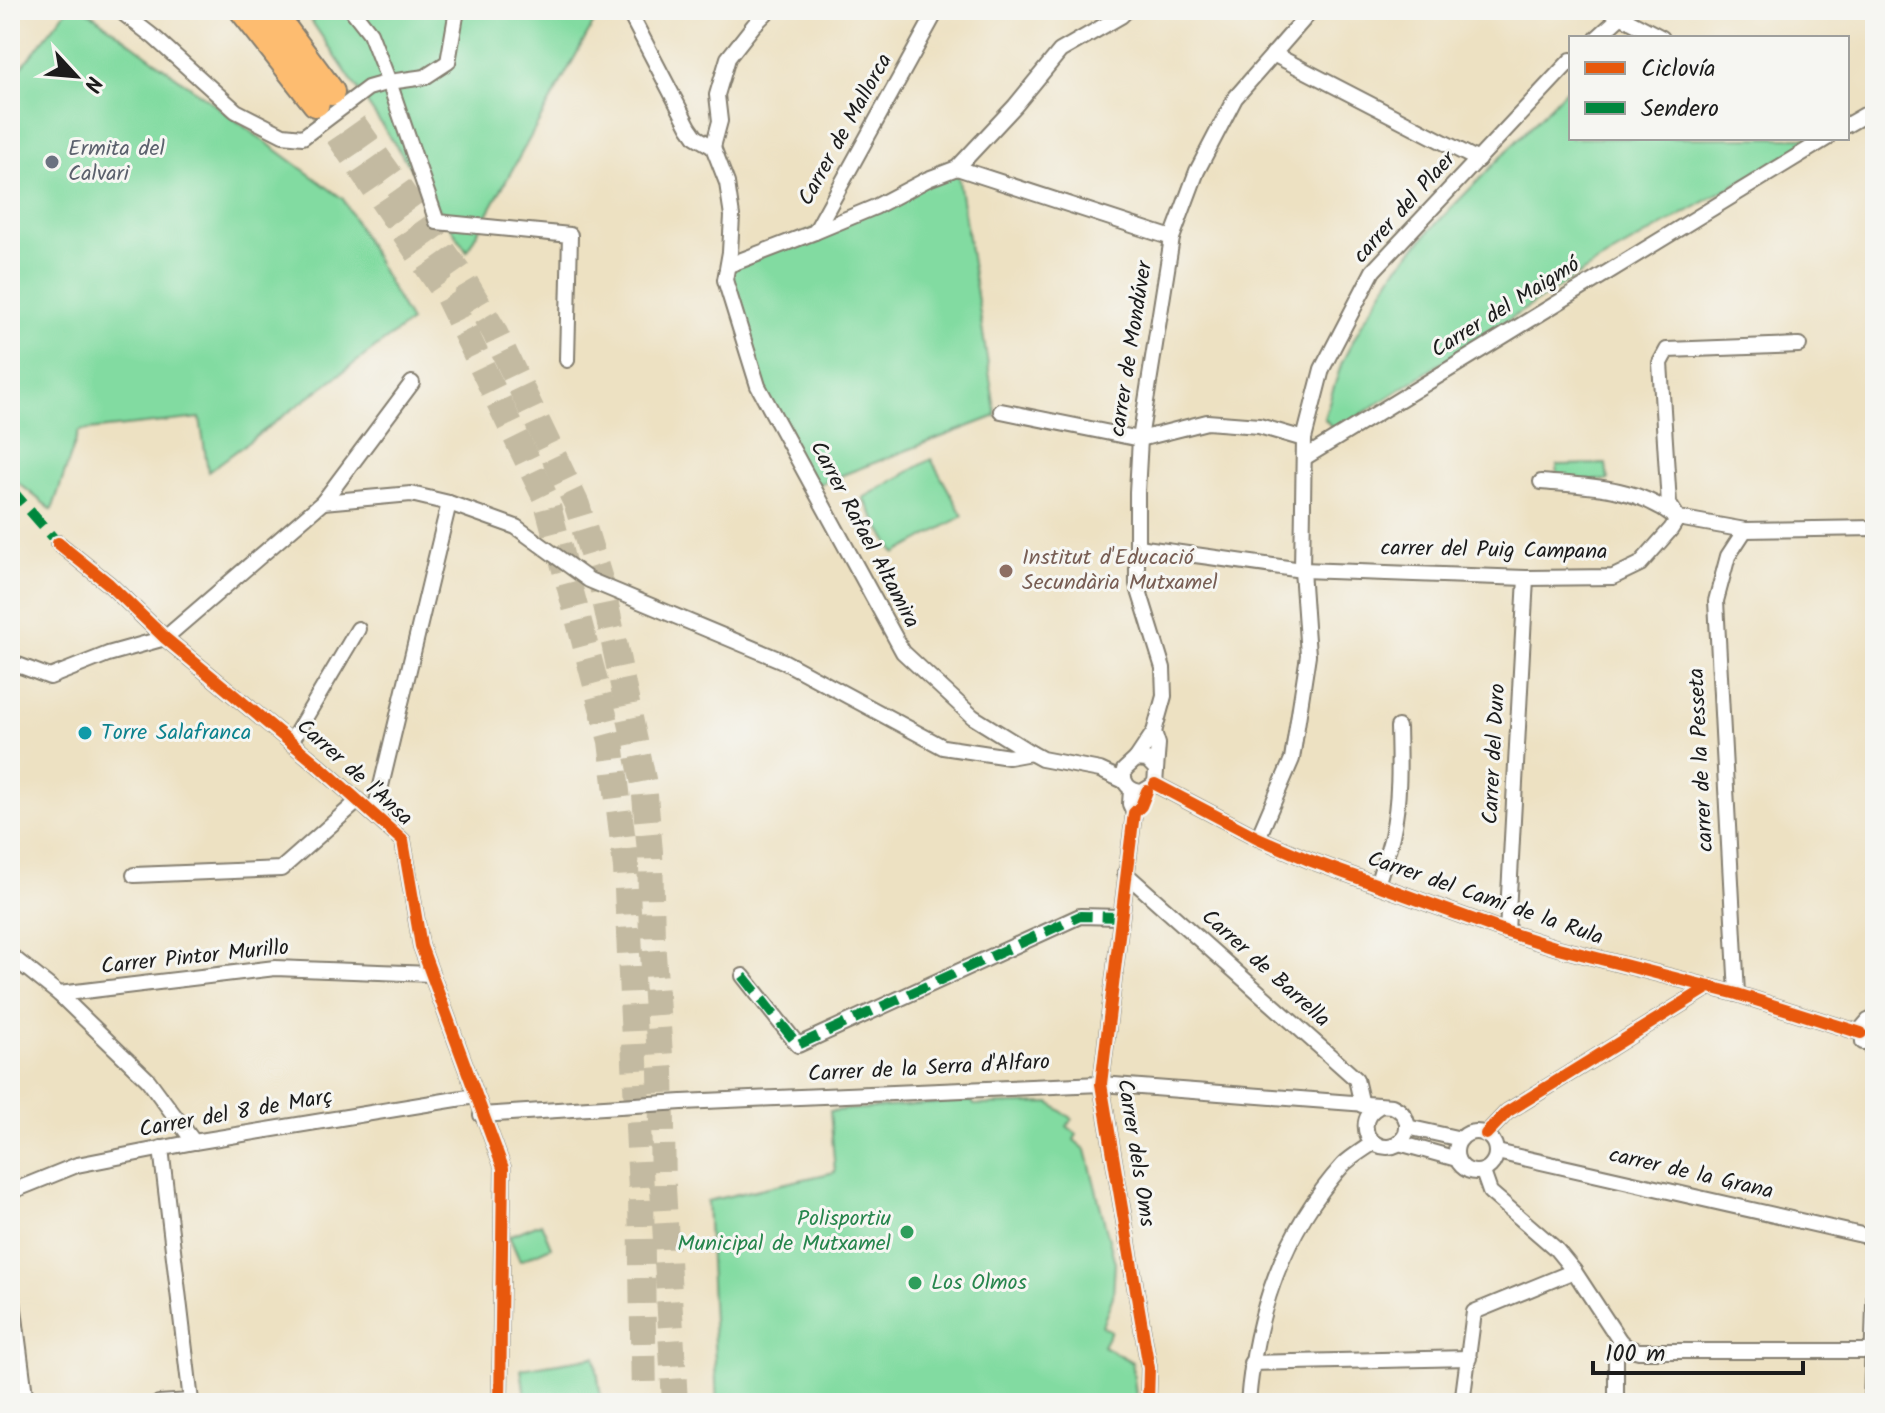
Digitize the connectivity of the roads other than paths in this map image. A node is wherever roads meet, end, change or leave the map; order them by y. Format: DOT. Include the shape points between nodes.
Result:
graph roads {
  1 [pos="119,10"];
  2 [pos="243,10"];
  3 [pos="270,10"];
  4 [pos="352,10"];
  5 [pos="457,10"];
  6 [pos="628,10"];
  7 [pos="769,10"];
  8 [pos="937,10"];
  9 [pos="1127,10"];
  10 [pos="1312,10"];
  11 [pos="1619,12"];
  12 [pos="1599,36"];
  13 [pos="1659,36"];
  14 [pos="1273,54"];
  15 [pos="1569,62"];
  16 [pos="389,82"];
  17 [pos="1875,109"];
  18 [pos="1849,124"];
  19 [pos="1824,140"];
  20 [pos="713,147"];
  21 [pos="1478,160"];
  22 [pos="957,168"];
  23 [pos="815,232"];
  24 [pos="1172,238"];
  25 [pos="729,265"];
  26 [pos="1799,345"];
  27 [pos="567,360"];
  28 [pos="412,383"];
  29 [pos="1001,411"];
  30 [pos="1140,439"];
  31 [pos="1304,439"];
  32 [pos="1304,458"];
  33 [pos="1541,482"];
  34 [pos="323,502"];
  35 [pos="449,503"];
  36 [pos="1678,518"];
  37 [pos="1875,528"];
  38 [pos="1745,530"];
  39 [pos="58,543"];
  40 [pos="1138,547"];
  41 [pos="1302,570"];
  42 [pos="1526,578"];
  43 [pos="358,629"];
  44 [pos="165,638"];
  45 [pos="10,662"];
  46 [pos="1398,727"];
  47 [pos="1154,732"];
  48 [pos="291,742"];
  49 [pos="1031,753"];
  50 [pos="1132,762"];
  51 [pos="1155,768"];
  52 [pos="1100,770"];
  53 [pos="1128,785"];
  54 [pos="1151,787"];
  55 [pos="358,801"];
  56 [pos="1134,813"];
  57 [pos="374,815"];
  58 [pos="1258,838"];
  59 [pos="1125,873"];
  60 [pos="134,875"];
  61 [pos="1377,885"];
  62 [pos="1120,917"];
  63 [pos="1507,932"];
  64 [pos="10,955"];
  65 [pos="431,974"];
  66 [pos="743,976"];
  67 [pos="1709,987"];
  68 [pos="59,994"];
  69 [pos="1737,994"];
  70 [pos="1875,1018"];
  71 [pos="1861,1033"];
  72 [pos="1874,1049"];
  73 [pos="1101,1084"];
  74 [pos="475,1096"];
  75 [pos="1362,1105"];
  76 [pos="1378,1107"];
  77 [pos="481,1115"];
  78 [pos="1407,1127"];
  79 [pos="1486,1134"];
  80 [pos="1461,1139"];
  81 [pos="194,1142"];
  82 [pos="1373,1143"];
  83 [pos="1399,1143"];
  84 [pos="161,1148"];
  85 [pos="1497,1152"];
  86 [pos="1457,1159"];
  87 [pos="1875,1166"];
  88 [pos="1483,1172"];
  89 [pos="10,1192"];
  90 [pos="1875,1238"];
  91 [pos="1574,1271"];
  92 [pos="1875,1273"];
  93 [pos="10,1278"];
  94 [pos="1620,1341"];
  95 [pos="1873,1351"];
  96 [pos="1469,1358"];
  97 [pos="1251,1363"];
  98 [pos="26,1403"];
  99 [pos="159,1403"];
  100 [pos="500,1403"];
  101 [pos="1148,1403"];
  102 [pos="1248,1403"];
  103 [pos="1462,1403"];
  104 [pos="1616,1403"];
  105 [pos="1871,1403"];
  1 -- 16 [label="street" via="236,111 283,135 303,137 368,88"];
  2 -- 3 [label="highway" via="323,97"];
  4 -- 16 [label="street" via="370,33"];
  5 -- 16 [label="street" via="448,62 425,77"];
  6 -- 20 [label="street" via="689,127"];
  7 -- 20 [label="street" via="728,58 717,95 720,121"];
  8 -- 23 [label="street, Carrer de Mallorca"];
  9 -- 22 [label="street" via="1060,51"];
  10 -- 14 [label="street, carrer de Mondúver"];
  11 -- 12 [label="street"];
  11 -- 13 [label="street"];
  14 -- 21 [label="street"];
  14 -- 24 [label="street, carrer de Mondúver" via="1235,98 1197,171"];
  15 -- 21 [label="street, carrer del Plaer"];
  16 -- 27 [label="street" via="437,222 570,235"];
  17 -- 18 [label="street"];
  19 -- 32 [label="street, Carrer del Maigmó"];
  20 -- 25 [label="street, Carrer Rafael Altamira" via="732,216"];
  21 -- 31 [label="street, carrer del Plaer" via="1373,271 1322,369"];
  22 -- 23 [label="street"];
  22 -- 24 [label="street"];
  23 -- 25 [label="street, Carrer de Mallorca"];
  24 -- 30 [label="street, carrer de Mondúver"];
  25 -- 49 [label="street, Carrer Rafael Altamira" via="725,280 758,386 903,652 973,717"];
  26 -- 36 [label="street" via="1667,350 1660,363 1669,504"];
  28 -- 34 [label="street"];
  29 -- 30 [label="street"];
  30 -- 31 [label="street" via="1207,422 1259,426"];
  30 -- 40 [label="street, carrer de Mondúver"];
  31 -- 32 [label="street, carrer del Plaer"];
  32 -- 41 [label="street"];
  33 -- 36 [label="street" via="1617,489"];
  34 -- 35 [label="street" via="411,494"];
  34 -- 44 [label="street"];
  35 -- 49 [label="street" via="516,527 589,580 783,661 943,747 1009,757"];
  35 -- 57 [label="street"];
  36 -- 38 [label="street"];
  36 -- 42 [label="street, carrer del Puig Campana" via="1640,564 1613,577"];
  37 -- 38 [label="street"];
  38 -- 69 [label="street, carrer de la Pesseta" via="1728,556 1716,601"];
  39 -- 44 [label="street, Carrer de l'Ansa"];
  40 -- 41 [label="street, carrer del Puig Campana"];
  40 -- 47 [label="street, carrer de Mondúver" via="1137,584 1163,668 1164,696"];
  41 -- 42 [label="street, carrer del Puig Campana"];
  41 -- 58 [label="street" via="1308,655 1292,759"];
  42 -- 63 [label="street, Carrer del Duro"];
  43 -- 48 [label="street"];
  44 -- 45 [label="street" via="50,677"];
  44 -- 48 [label="street, Carrer de l'Ansa"];
  46 -- 61 [label="street" via="1395,817"];
  47 -- 50 [label="street, carrer de Mondúver"];
  47 -- 51 [label="street, carrer de Mondúver"];
  48 -- 55 [label="street, Carrer de l'Ansa"];
  49 -- 52 [label="street, Carrer Rafael Altamira"];
  50 -- 51 [label="street" via="1147,760"];
  50 -- 52 [label="street, Carrer Rafael Altamira"];
  50 -- 53 [label="street, Carrer dels Oms"];
  51 -- 54 [label="street, carrer de Mondúver"];
  52 -- 53 [label="street, Carrer Rafael Altamira"];
  53 -- 54 [label="street"];
  53 -- 56 [label="street, Carrer dels Oms"];
  54 -- 56 [label="street"];
  54 -- 58 [label="street, Carrer del Camí de la Rula"];
  55 -- 57 [label="street, Carrer de l'Ansa"];
  55 -- 60 [label="street" via="281,869"];
  56 -- 59 [label="street, Carrer dels Oms"];
  57 -- 65 [label="street, Carrer de l'Ansa" via="403,841 421,946"];
  58 -- 61 [label="street, Carrer del Camí de la Rula"];
  59 -- 62 [label="street, Carrer dels Oms"];
  59 -- 75 [label="street, Carrer de Barrella" via="1356,1079"];
  61 -- 63 [label="street, Carrer del Camí de la Rula"];
  62 -- 66 [label="street" via="1080,916 798,1045"];
  62 -- 73 [label="street, Carrer dels Oms"];
  63 -- 67 [label="street, Carrer del Camí de la Rula"];
  64 -- 68 [label="street"];
  65 -- 68 [label="street, Carrer Pintor Murillo" via="275,968"];
  65 -- 74 [label="street, Carrer de l'Ansa"];
  67 -- 69 [label="street, Carrer del Camí de la Rula"];
  67 -- 79 [label="street" via="1507,1112"];
  68 -- 81 [label="street" via="148,1080"];
  69 -- 71 [label="street, Carrer del Camí de la Rula"];
  70 -- 71 [label="street"];
  71 -- 72 [label="street" via="1865,1045"];
  72 -- 87 [label="street"];
  73 -- 75 [label="street, Carrer de la Serra d'Alfaro"];
  73 -- 77 [label="street, Carrer de la Serra d'Alfaro"];
  73 -- 101 [label="street, Carrer dels Oms" via="1149,1368"];
  74 -- 77 [label="street, Carrer de l'Ansa"];
  74 -- 81 [label="street, Carrer del 8 de Març"];
  75 -- 76 [label="street, Carrer de la Serra d'Alfaro"];
  76 -- 78 [label="street" via="1398,1109"];
  76 -- 82 [label="street" via="1365,1123"];
  77 -- 100 [label="street, Carrer de l'Ansa" via="503,1168"];
  78 -- 80 [label="street"];
  78 -- 83 [label="street"];
  79 -- 80 [label="street" via="1473,1132"];
  79 -- 85 [label="street"];
  80 -- 86 [label="street"];
  81 -- 84 [label="street, Carrer del 8 de Març"];
  82 -- 83 [label="street" via="1386,1148"];
  82 -- 97 [label="street" via="1344,1164 1282,1255"];
  83 -- 86 [label="street"];
  84 -- 89 [label="street, Carrer del 8 de Març" via="77,1165"];
  84 -- 99 [label="street" via="191,1401"];
  85 -- 88 [label="street"];
  85 -- 90 [label="street, carrer de la Grana"];
  86 -- 88 [label="street" via="1465,1169"];
  88 -- 91 [label="street" via="1490,1192"];
  91 -- 94 [label="street"];
  91 -- 96 [label="street" via="1474,1312"];
  92 -- 95 [label="street"];
  93 -- 98 [label="street"];
  94 -- 95 [label="street" via="1639,1351"];
  94 -- 104 [label="street"];
  95 -- 105 [label="street"];
  96 -- 97 [label="street"];
  96 -- 103 [label="street"];
  97 -- 102 [label="street"];
}
